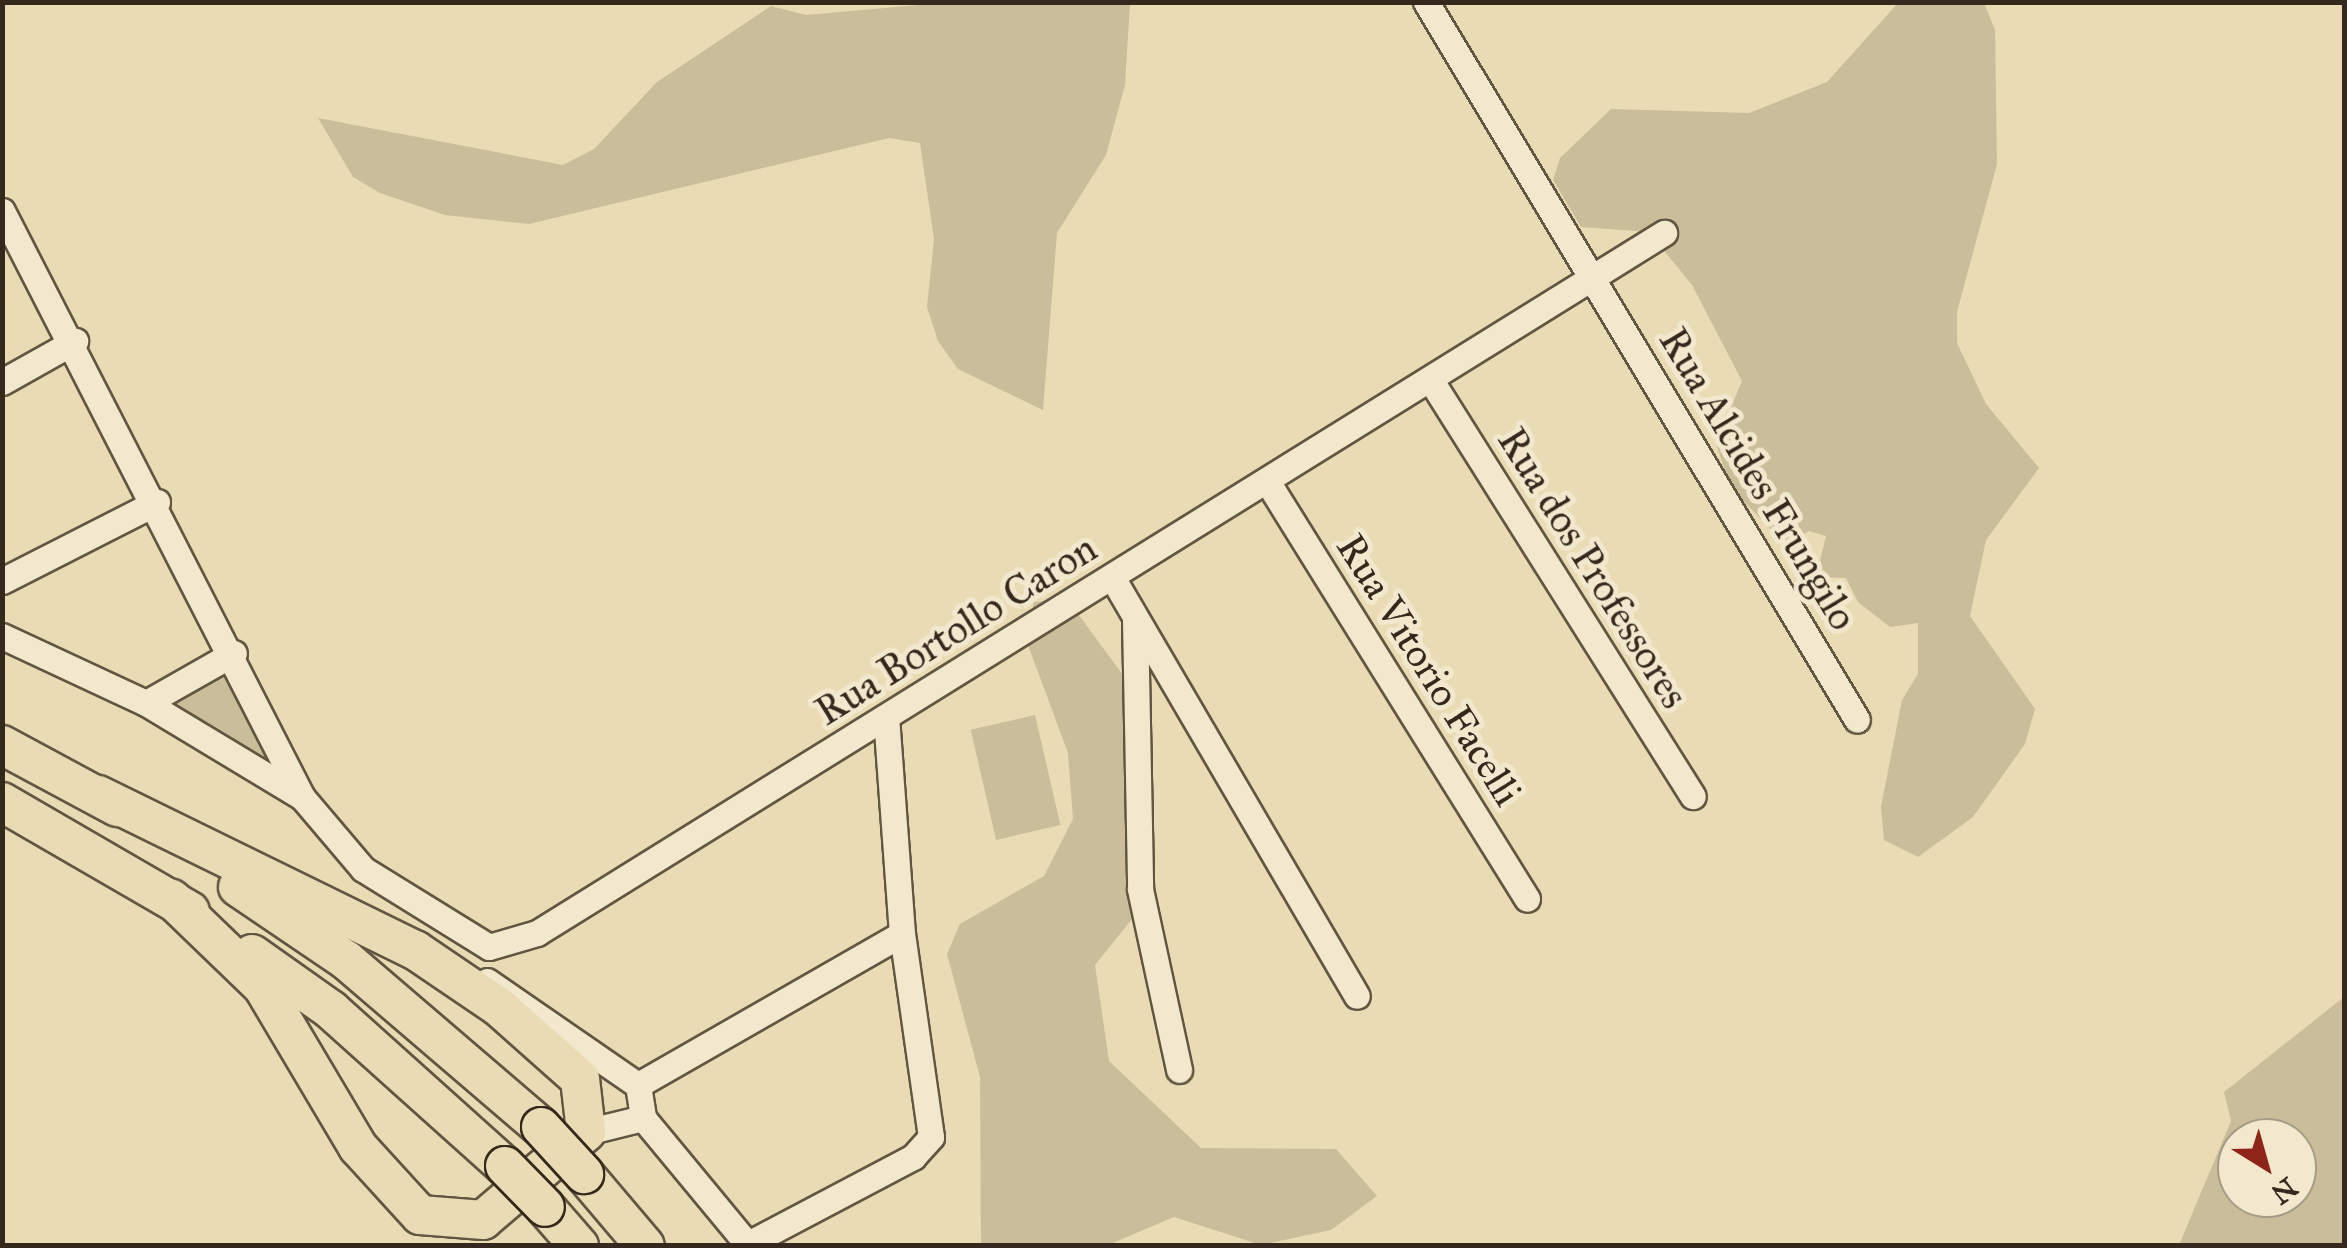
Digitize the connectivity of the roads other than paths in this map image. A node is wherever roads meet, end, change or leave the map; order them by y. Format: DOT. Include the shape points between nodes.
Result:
graph roads {
  1 [pos="1426,2"];
  2 [pos="2,211"];
  3 [pos="1664,234"];
  4 [pos="1593,278"];
  5 [pos="75,342"];
  6 [pos="1430,379"];
  7 [pos="2,382"];
  8 [pos="1267,480"];
  9 [pos="157,502"];
  10 [pos="1112,577"];
  11 [pos="2,581"];
  12 [pos="1135,616"];
  13 [pos="2,636"];
  14 [pos="234,653"];
  15 [pos="146,703"];
  16 [pos="886,718"];
  17 [pos="1857,720"];
  18 [pos="2,745"];
  19 [pos="98,794"];
  20 [pos="1693,796"];
  21 [pos="302,797"];
  22 [pos="2,802"];
  23 [pos="1527,898"];
  24 [pos="172,899"];
  25 [pos="902,934"];
  26 [pos="414,950"];
  27 [pos="1357,996"];
  28 [pos="1179,1070"];
  29 [pos="638,1085"];
  30 [pos="643,1118"];
  31 [pos="586,1132"];
  32 [pos="748,1244"];
  33 [pos="578,1246"];
  34 [pos="645,1246"];
  1 -- 4 [label="street, Rua Alcides Frungilo"];
  2 -- 5 [label="street"];
  3 -- 4 [label="street, Rua Bortollo Caron"];
  4 -- 6 [label="street, Rua Bortollo Caron"];
  4 -- 17 [label="street, Rua Alcides Frungilo"];
  5 -- 7 [label="street"];
  5 -- 9 [label="street"];
  6 -- 8 [label="street, Rua Bortollo Caron"];
  6 -- 20 [label="street, Rua dos Professores"];
  8 -- 10 [label="street, Rua Bortollo Caron"];
  8 -- 23 [label="street, Rua Vitorio Facelli"];
  9 -- 11 [label="street"];
  9 -- 14 [label="street"];
  10 -- 12 [label="street"];
  10 -- 16 [label="street, Rua Bortollo Caron"];
  12 -- 27 [label="street"];
  12 -- 28 [label="street" via="1140,889"];
  13 -- 15 [label="street"];
  14 -- 15 [label="street"];
  14 -- 21 [label="street"];
  15 -- 21 [label="street"];
  16 -- 21 [label="street, Rua Bortollo Caron" via="537,934 489,947 363,869"];
  16 -- 25 [label="street"];
  18 -- 19 [label="highway"];
  19 -- 26 [label="highway"];
  19 -- 34 [label="highway, bridge" via="346,960 541,1127"];
  22 -- 24 [label="highway"];
  24 -- 31 [label="highway" via="274,1001 358,1147 420,1215 464,1224 499,1212"];
  24 -- 33 [label="highway, bridge" via="331,1010 505,1166"];
  25 -- 29 [label="street"];
  25 -- 32 [label="street" via="933,1123 913,1157"];
  26 -- 29 [label="street" via="535,1006 588,1056"];
  26 -- 31 [label="highway" via="540,1037 580,1079"];
  29 -- 30 [label="street"];
  30 -- 31 [label="street"];
  30 -- 32 [label="street"];
}
